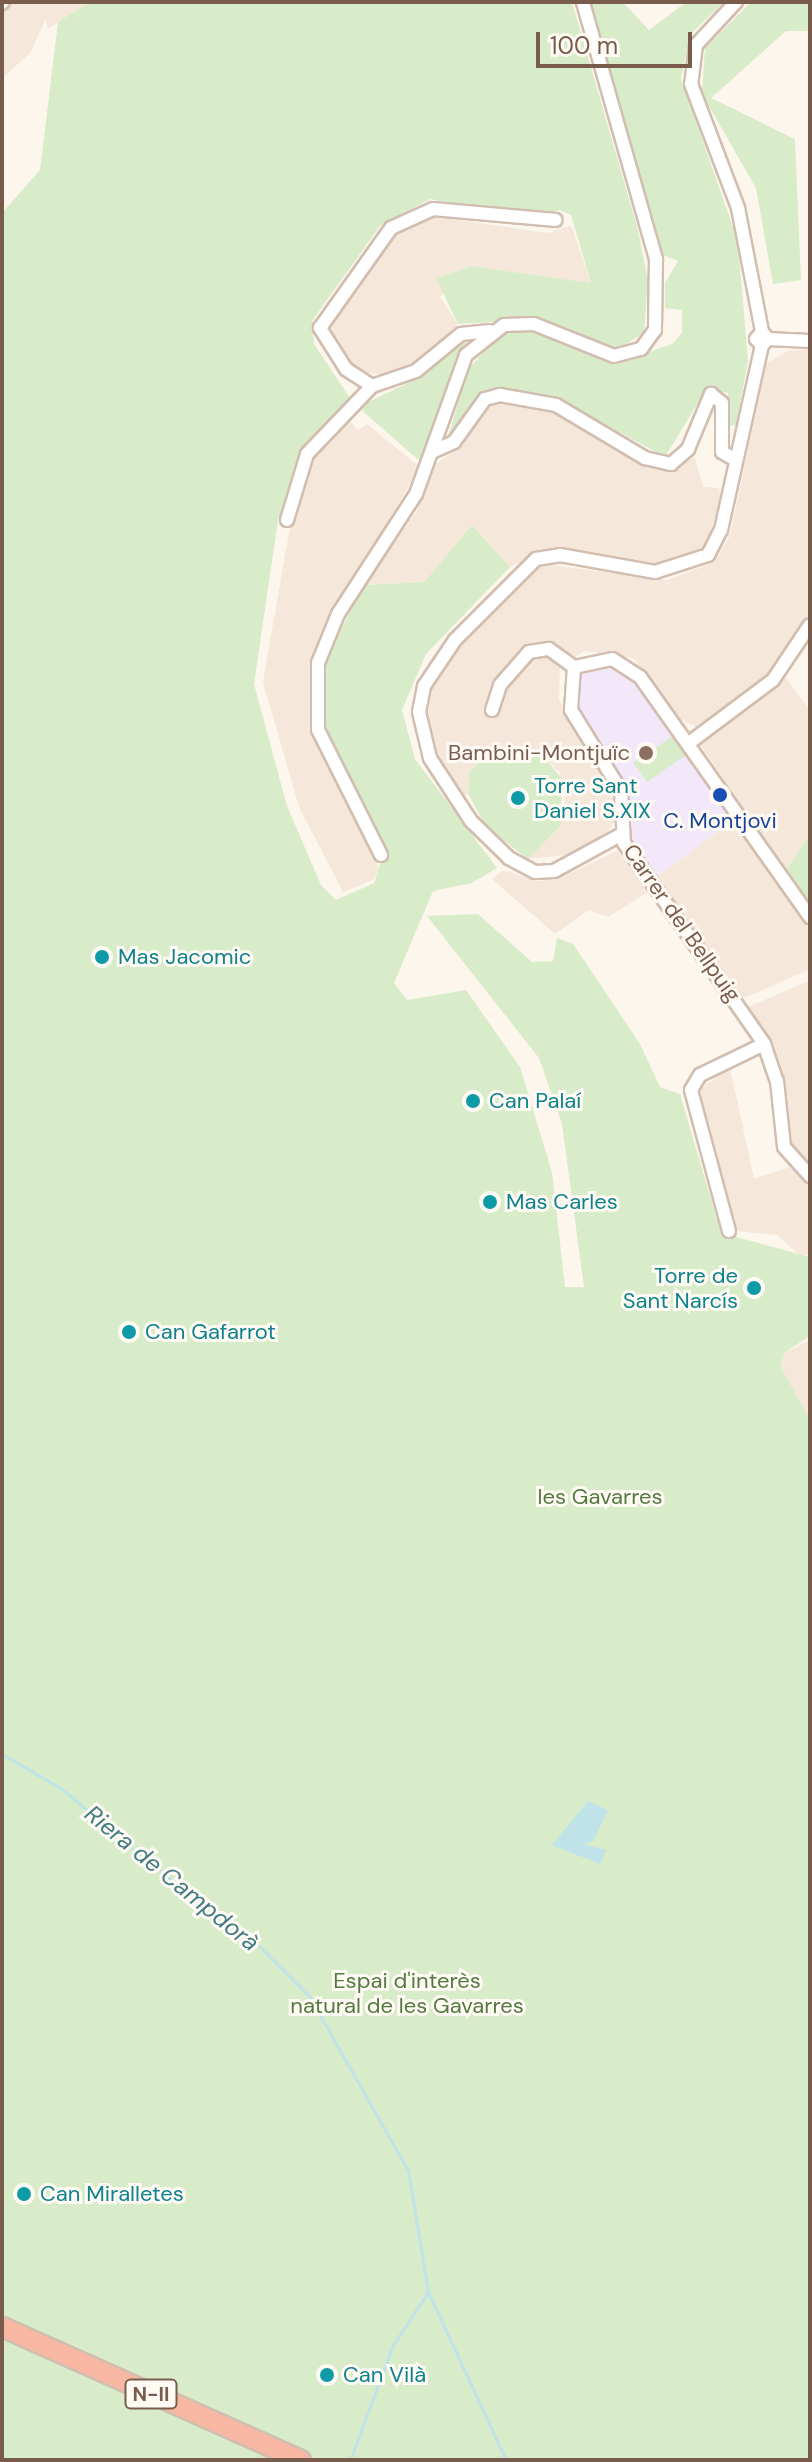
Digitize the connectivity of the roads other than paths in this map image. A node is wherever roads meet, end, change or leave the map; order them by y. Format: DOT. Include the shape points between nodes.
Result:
graph roads {
  1 [pos="583,2"];
  2 [pos="736,2"];
  3 [pos="556,220"];
  4 [pos="490,331"];
  5 [pos="764,339"];
  6 [pos="810,341"];
  7 [pos="372,386"];
  8 [pos="434,451"];
  9 [pos="736,460"];
  10 [pos="287,520"];
  11 [pos="810,625"];
  12 [pos="574,667"];
  13 [pos="492,710"];
  14 [pos="689,743"];
  15 [pos="622,834"];
  16 [pos="381,855"];
  17 [pos="810,917"];
  18 [pos="764,1044"];
  19 [pos="810,1176"];
  20 [pos="729,1231"];
  21 [pos="2,2327"];
  22 [pos="301,2460"];
  1 -- 4 [label="street" via="656,259 655,330 641,349 621,356 534,324"];
  2 -- 5 [label="street" via="696,45 691,84 738,208"];
  3 -- 7 [label="street" via="433,209 412,214 391,228 320,328 346,369"];
  4 -- 7 [label="street" via="461,334 416,371"];
  4 -- 8 [label="street" via="466,355"];
  5 -- 6 [label="street"];
  5 -- 9 [label="street"];
  7 -- 10 [label="street" via="307,454"];
  8 -- 9 [label="street" via="454,442 485,399 500,395 556,405 645,458 671,464 688,449 711,394 722,403 722,452"];
  8 -- 16 [label="street" via="409,508 338,614 318,663 318,730"];
  9 -- 15 [label="street" via="708,555 655,572 560,555 536,559 455,640 424,686 419,712 430,758 471,821 509,858 535,872 554,871"];
  11 -- 14 [label="street" via="773,680"];
  12 -- 13 [label="street" via="549,649 529,652 506,675"];
  12 -- 14 [label="street" via="606,658 626,664"];
  12 -- 15 [label="street, Carrer del Bellpuig" via="571,710 621,791"];
  14 -- 17 [label="street"];
  15 -- 18 [label="street, Carrer del Bellpuig"];
  18 -- 19 [label="street, Carrer del Bellpuig" via="777,1081 784,1147"];
  18 -- 20 [label="street" via="700,1075 691,1090"];
  21 -- 22 [label="highway, N-II"];
}
